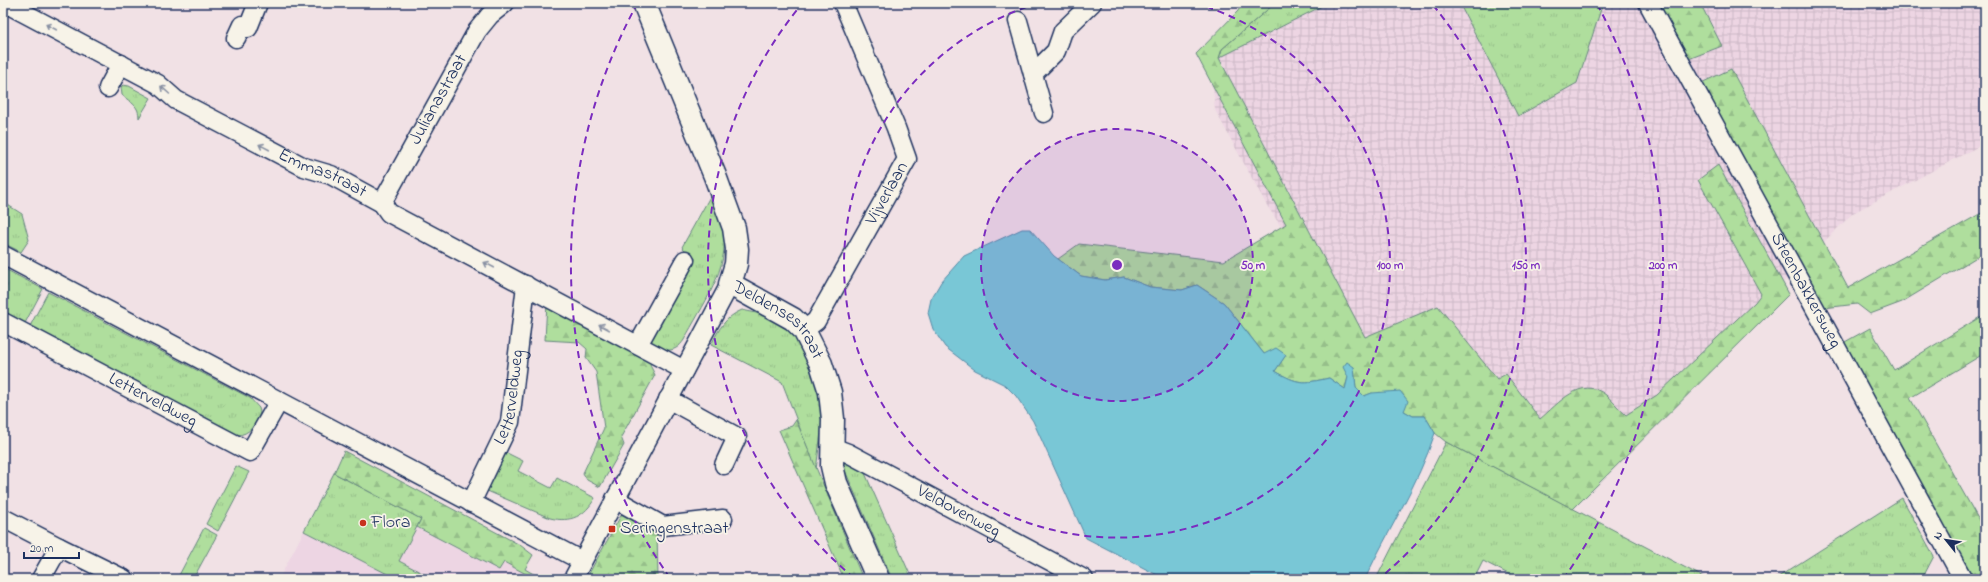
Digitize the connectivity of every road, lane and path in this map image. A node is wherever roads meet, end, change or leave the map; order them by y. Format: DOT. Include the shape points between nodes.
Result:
graph roads {
  1 [pos="5,3"];
  2 [pos="258,3"];
  3 [pos="505,3"];
  4 [pos="644,3"];
  5 [pos="843,3"];
  6 [pos="1092,3"];
  7 [pos="1648,3"];
  8 [pos="1018,21"];
  9 [pos="236,38"];
  10 [pos="121,64"];
  11 [pos="1033,74"];
  12 [pos="108,88"];
  13 [pos="1044,112"];
  14 [pos="382,203"];
  15 [pos="3,255"];
  16 [pos="685,260"];
  17 [pos="730,284"];
  18 [pos="526,285"];
  19 [pos="3,322"];
  20 [pos="804,330"];
  21 [pos="638,345"];
  22 [pos="684,370"];
  23 [pos="668,399"];
  24 [pos="279,401"];
  25 [pos="832,447"];
  26 [pos="724,465"];
  27 [pos="615,499"];
  28 [pos="471,503"];
  29 [pos="3,518"];
  30 [pos="723,519"];
  31 [pos="58,547"];
  32 [pos="582,561"];
  33 [pos="41,579"];
  34 [pos="124,579"];
  35 [pos="573,579"];
  36 [pos="878,579"];
  37 [pos="1084,579"];
  38 [pos="1963,579"];
  10 -- 1 [label="street, Emmastraat, one-way"];
  2 -- 9 [label="street" via="248,28 242,26"];
  3 -- 14 [label="street, Julianastraat" via="490,15 477,31"];
  4 -- 17 [label="street, Deldensestraat" via="734,228 736,264"];
  5 -- 20 [label="street, Vijverlaan" via="907,159 816,321"];
  6 -- 11 [label="street" via="1063,31 1056,51"];
  7 -- 38 [label="street, Steenbakkersweg"];
  8 -- 11 [label="street"];
  10 -- 12 [label="street"];
  14 -- 10 [label="street, Emmastraat, one-way" via="331,176 304,167 176,100 158,84"];
  11 -- 13 [label="street"];
  18 -- 14 [label="street, Emmastraat, one-way" via="389,212"];
  15 -- 24 [label="street"];
  16 -- 21 [label="street"];
  17 -- 20 [label="street, Deldensestraat" via="793,319"];
  17 -- 22 [label="street"];
  21 -- 18 [label="street, Emmastraat, one-way"];
  18 -- 28 [label="street, Letterveldweg" via="510,422"];
  19 -- 24 [label="street, Letterveldweg" via="250,452"];
  20 -- 25 [label="street, Deldensestraat" via="821,364 830,392 833,419"];
  21 -- 22 [label="street, Emmastraat"];
  22 -- 23 [label="street"];
  23 -- 26 [label="street" via="737,436"];
  23 -- 27 [label="street"];
  24 -- 28 [label="street"];
  25 -- 36 [label="street, Deldensestraat" via="832,466 836,483"];
  25 -- 37 [label="street, Veldovenweg" via="848,453"];
  27 -- 30 [label="street" via="663,526"];
  27 -- 32 [label="street"];
  28 -- 32 [label="street"];
  29 -- 31 [label="street"];
  31 -- 33 [label="street"];
  31 -- 34 [label="street"];
  32 -- 35 [label="street"];
}
